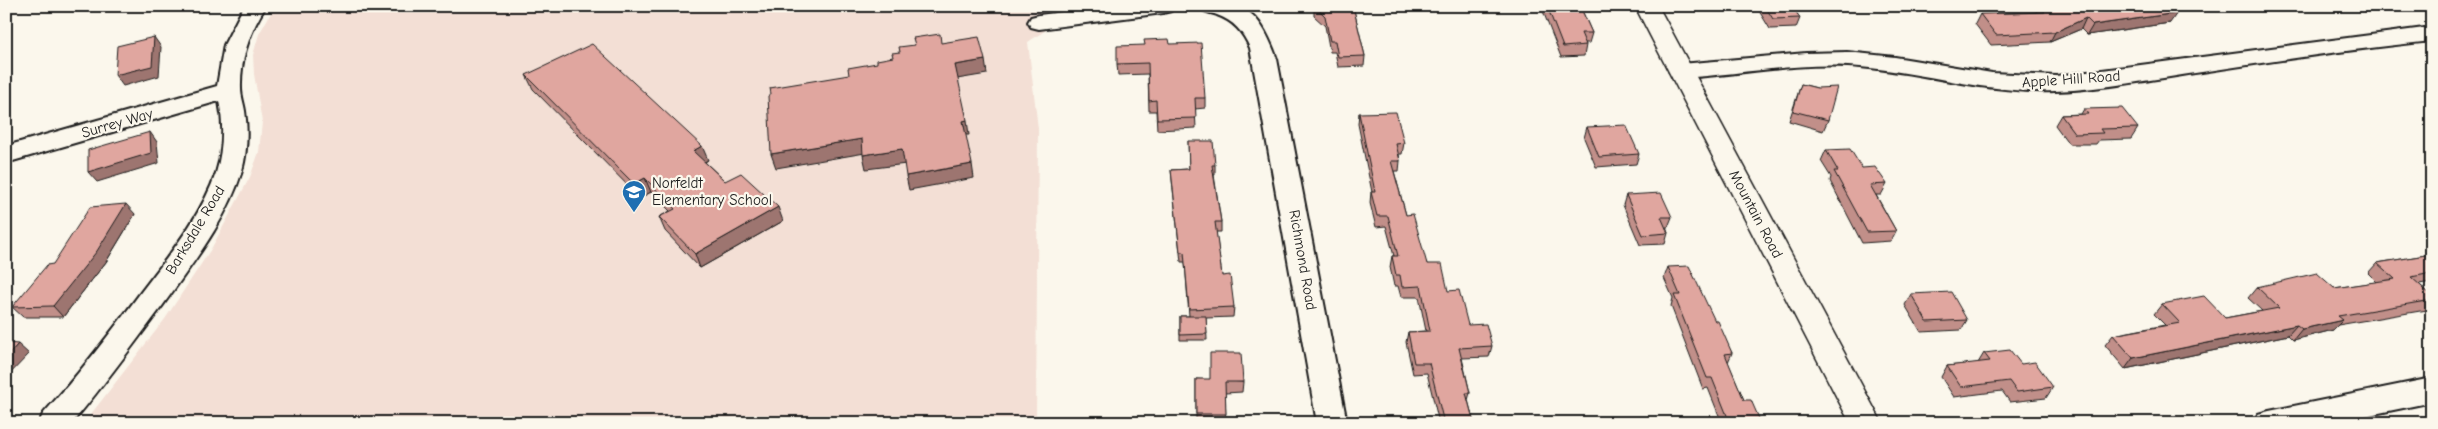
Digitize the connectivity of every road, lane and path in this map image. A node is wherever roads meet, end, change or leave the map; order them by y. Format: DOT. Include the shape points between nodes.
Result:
graph roads {
  1 [pos="255,6"];
  2 [pos="1163,6"];
  3 [pos="1210,6"];
  4 [pos="1646,6"];
  5 [pos="1038,22"];
  6 [pos="2432,34"];
  7 [pos="1681,71"];
  8 [pos="228,90"];
  9 [pos="6,155"];
  10 [pos="2432,390"];
  11 [pos="54,423"];
  12 [pos="1332,423"];
  13 [pos="1866,423"];
  14 [pos="2270,423"];
  1 -- 8 [label="street, Barksdale Road" via="232,54"];
  2 -- 5 [label="street"];
  3 -- 12 [label="street, Richmond Road" via="1247,22 1259,38 1273,97"];
  4 -- 7 [label="main road, Mountain Road"];
  6 -- 7 [label="street, Apple Hill Road" via="2040,84 2001,82 1885,62 1848,59"];
  7 -- 13 [label="main road, Mountain Road"];
  8 -- 9 [label="street, Surrey Way"];
  8 -- 11 [label="street, Barksdale Road" via="233,110 234,151 218,197 178,262 108,358"];
  10 -- 14 [label="street"];
}
